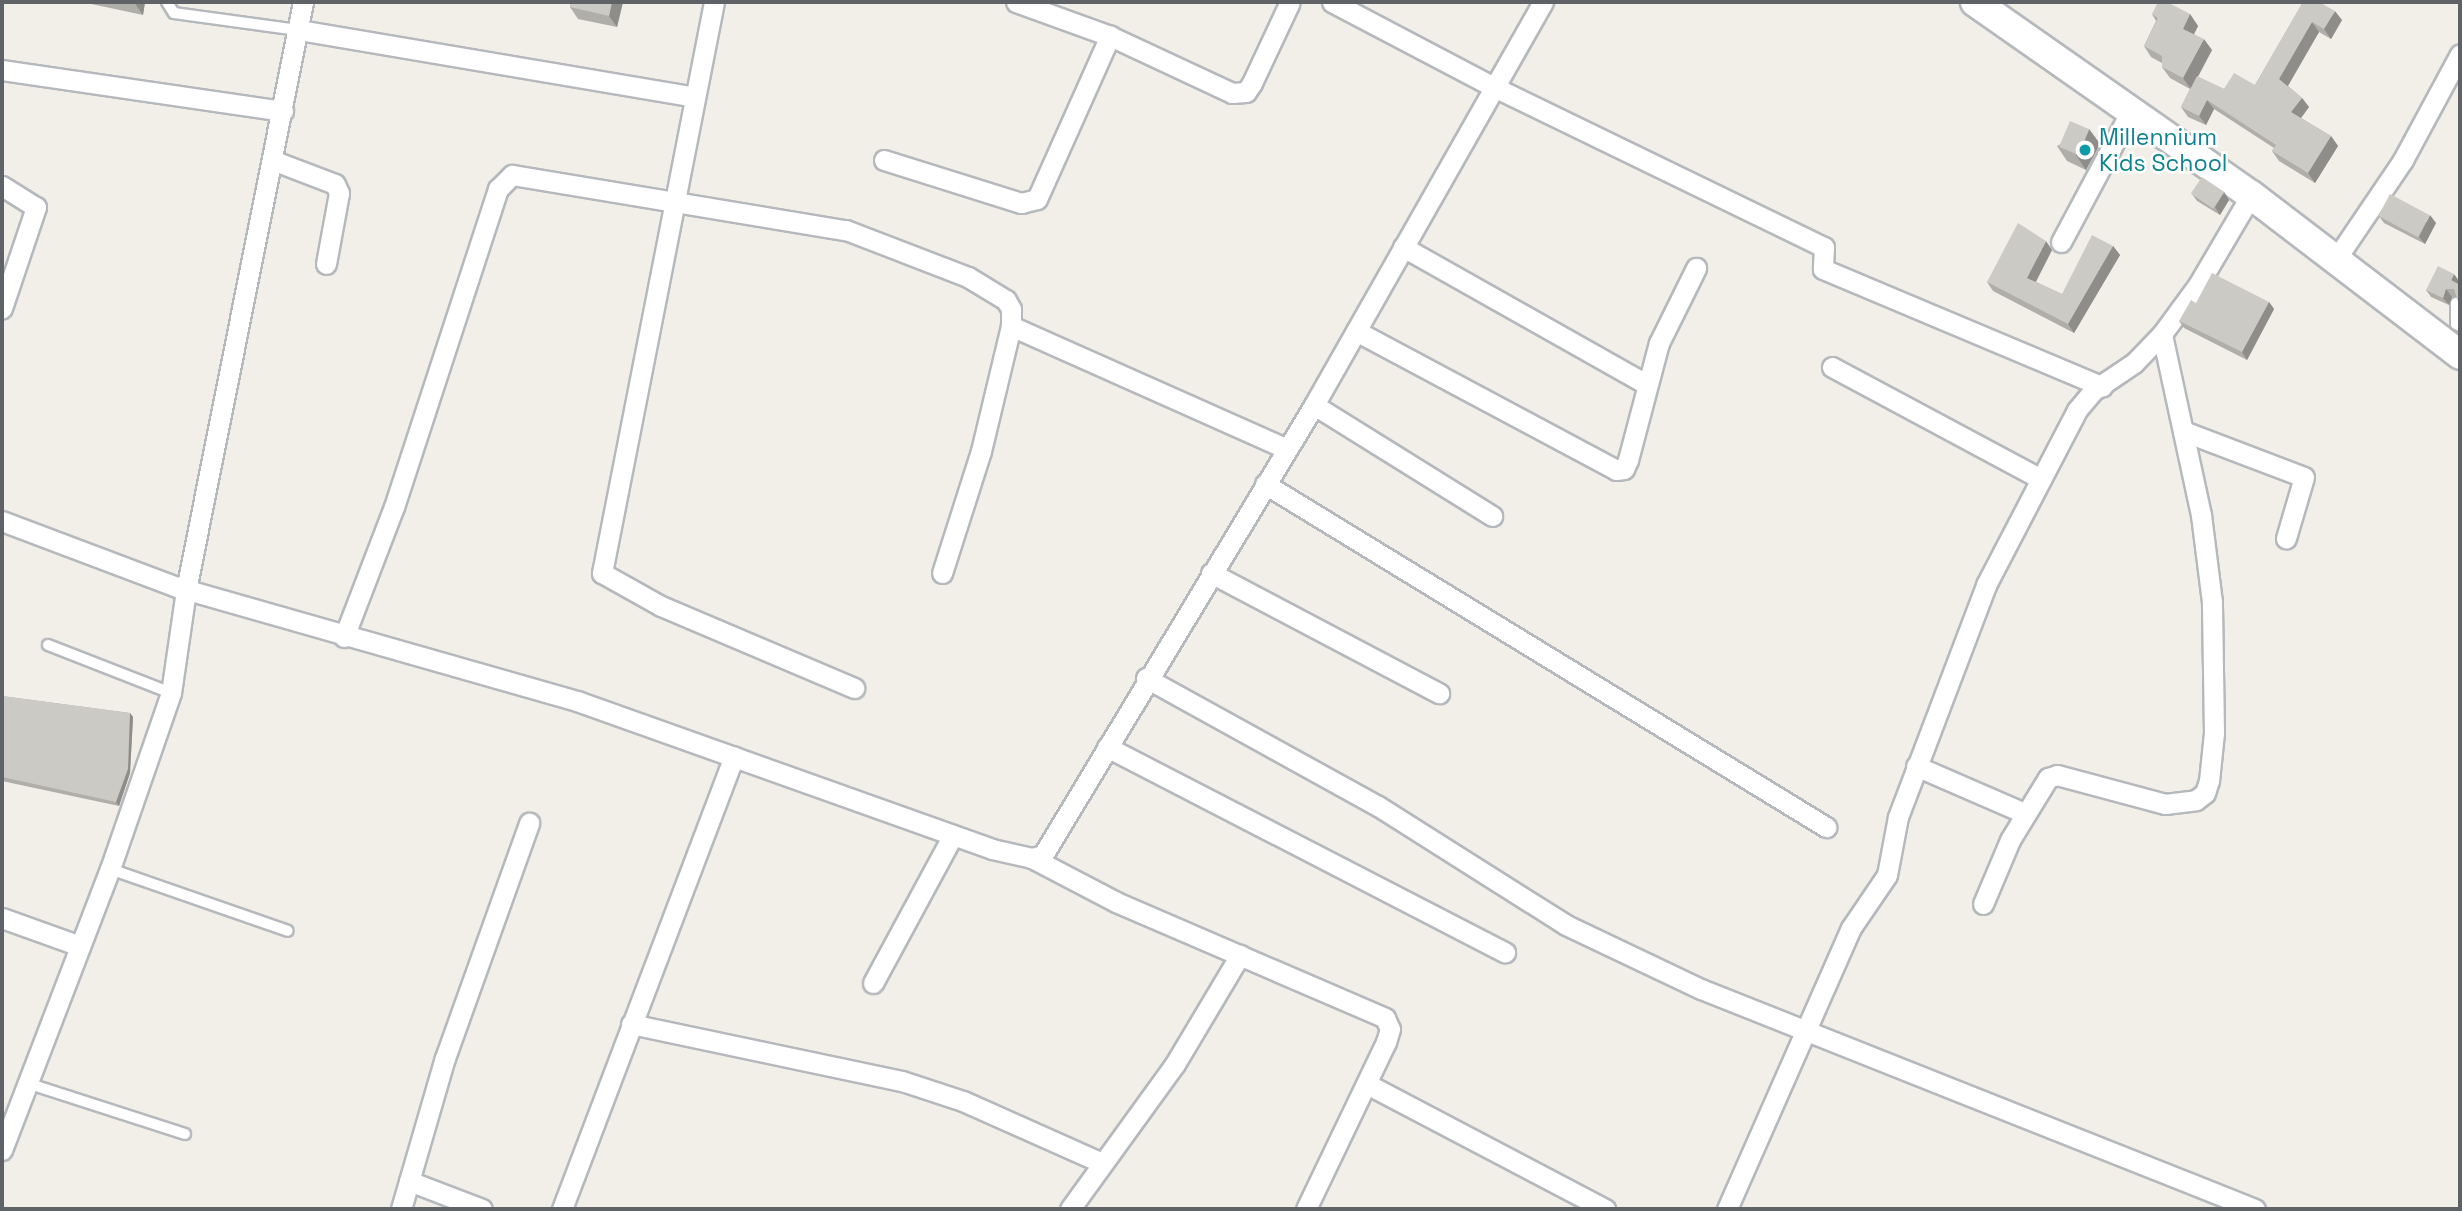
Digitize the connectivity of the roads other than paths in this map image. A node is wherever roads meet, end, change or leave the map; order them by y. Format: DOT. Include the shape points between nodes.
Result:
graph roads {
  1 [pos="167,2"];
  2 [pos="303,2"];
  3 [pos="714,2"];
  4 [pos="1016,2"];
  5 [pos="1290,2"];
  6 [pos="1332,2"];
  7 [pos="1543,2"];
  8 [pos="1975,2"];
  9 [pos="299,30"];
  10 [pos="1110,36"];
  11 [pos="2460,54"];
  12 [pos="2,70"];
  13 [pos="1493,87"];
  14 [pos="694,97"];
  15 [pos="283,111"];
  16 [pos="2131,111"];
  17 [pos="272,160"];
  18 [pos="884,160"];
  19 [pos="2,186"];
  20 [pos="2251,195"];
  21 [pos="673,204"];
  22 [pos="2061,242"];
  23 [pos="1403,247"];
  24 [pos="2336,259"];
  25 [pos="326,264"];
  26 [pos="1696,268"];
  27 [pos="2456,303"];
  28 [pos="2,308"];
  29 [pos="2460,326"];
  30 [pos="1011,327"];
  31 [pos="1356,331"];
  32 [pos="2162,334"];
  33 [pos="2460,355"];
  34 [pos="1832,367"];
  35 [pos="1646,384"];
  36 [pos="2102,386"];
  37 [pos="1314,405"];
  38 [pos="2183,431"];
  39 [pos="1287,449"];
  40 [pos="2041,479"];
  41 [pos="1265,484"];
  42 [pos="1492,516"];
  43 [pos="2,521"];
  44 [pos="2286,538"];
  45 [pos="942,573"];
  46 [pos="1211,573"];
  47 [pos="186,590"];
  48 [pos="344,637"];
  49 [pos="48,645"];
  50 [pos="1146,678"];
  51 [pos="854,688"];
  52 [pos="171,693"];
  53 [pos="1438,693"];
  54 [pos="1107,747"];
  55 [pos="734,757"];
  56 [pos="1916,766"];
  57 [pos="2024,813"];
  58 [pos="529,823"];
  59 [pos="1826,827"];
  60 [pos="953,835"];
  61 [pos="1032,858"];
  62 [pos="110,869"];
  63 [pos="1983,904"];
  64 [pos="2,918"];
  65 [pos="288,931"];
  66 [pos="80,946"];
  67 [pos="1506,952"];
  68 [pos="1240,955"];
  69 [pos="873,983"];
  70 [pos="631,1024"];
  71 [pos="1808,1033"];
  72 [pos="26,1083"];
  73 [pos="1367,1084"];
  74 [pos="185,1134"];
  75 [pos="2,1150"];
  76 [pos="1102,1163"];
  77 [pos="409,1181"];
  78 [pos="401,1209"];
  79 [pos="482,1209"];
  80 [pos="562,1209"];
  81 [pos="1070,1209"];
  82 [pos="1306,1209"];
  83 [pos="1605,1209"];
  84 [pos="1727,1209"];
  85 [pos="2255,1209"];
  1 -- 9 [label="lane" via="173,13"];
  2 -- 9 [label="street"];
  3 -- 14 [label="street"];
  4 -- 10 [label="street"];
  5 -- 10 [label="street" via="1252,83 1240,93 1220,90"];
  6 -- 13 [label="street"];
  7 -- 13 [label="street"];
  8 -- 16 [label="main road"];
  9 -- 14 [label="street"];
  9 -- 15 [label="street"];
  10 -- 18 [label="street" via="1037,200 1021,203"];
  11 -- 24 [label="street" via="2403,160"];
  12 -- 15 [label="street"];
  13 -- 23 [label="street"];
  13 -- 36 [label="street" via="1824,247 1823,269"];
  14 -- 21 [label="street"];
  15 -- 17 [label="street"];
  16 -- 20 [label="main road"];
  16 -- 22 [label="street"];
  17 -- 25 [label="street" via="335,184 339,193"];
  17 -- 47 [label="street"];
  19 -- 28 [label="street" via="36,207"];
  20 -- 24 [label="main road"];
  20 -- 32 [label="street" via="2198,285"];
  21 -- 30 [label="street" via="809,223 883,242 993,289 1011,309"];
  21 -- 48 [label="street" via="526,174 504,179 394,507"];
  21 -- 51 [label="street" via="602,573 661,606"];
  23 -- 31 [label="street"];
  23 -- 35 [label="street"];
  24 -- 33 [label="main road"];
  26 -- 35 [label="street" via="1659,342"];
  27 -- 29 [label="lane" via="2456,324"];
  30 -- 39 [label="street"];
  30 -- 45 [label="street" via="981,451"];
  31 -- 35 [label="street" via="1616,470 1624,468 1628,460"];
  31 -- 37 [label="street"];
  32 -- 36 [label="street" via="2134,363"];
  32 -- 38 [label="street"];
  34 -- 40 [label="street"];
  36 -- 40 [label="street" via="2077,410"];
  37 -- 39 [label="street"];
  37 -- 42 [label="street"];
  38 -- 44 [label="street" via="2304,477"];
  38 -- 57 [label="street" via="2212,602 2214,733 2205,793 2184,804 2165,804 2057,775 2038,787"];
  39 -- 41 [label="street"];
  40 -- 56 [label="street" via="1986,584"];
  41 -- 46 [label="street"];
  41 -- 59 [label="street"];
  43 -- 47 [label="street"];
  46 -- 50 [label="street"];
  46 -- 53 [label="street"];
  47 -- 48 [label="street"];
  47 -- 52 [label="street"];
  48 -- 55 [label="street" via="577,701"];
  49 -- 52 [label="lane"];
  50 -- 54 [label="street"];
  50 -- 71 [label="street" via="1377,806 1566,925 1700,989"];
  52 -- 62 [label="street"];
  54 -- 61 [label="street" via="1050,848"];
  54 -- 67 [label="street"];
  55 -- 60 [label="street"];
  55 -- 70 [label="street"];
  56 -- 57 [label="street"];
  56 -- 71 [label="street" via="1898,817 1887,876 1852,928"];
  57 -- 63 [label="street"];
  58 -- 77 [label="street" via="445,1058"];
  60 -- 61 [label="street"];
  60 -- 69 [label="street"];
  61 -- 68 [label="street" via="1116,902"];
  62 -- 65 [label="lane"];
  62 -- 66 [label="street"];
  64 -- 66 [label="street"];
  66 -- 72 [label="street"];
  68 -- 73 [label="street" via="1385,1018 1390,1029"];
  68 -- 76 [label="street" via="1175,1064"];
  70 -- 76 [label="street" via="902,1081 963,1101"];
  70 -- 80 [label="street"];
  71 -- 84 [label="street"];
  71 -- 85 [label="street"];
  72 -- 74 [label="lane"];
  72 -- 75 [label="street"];
  73 -- 82 [label="street"];
  73 -- 83 [label="street"];
  76 -- 81 [label="street"];
  77 -- 78 [label="street"];
  77 -- 79 [label="street"];
}
